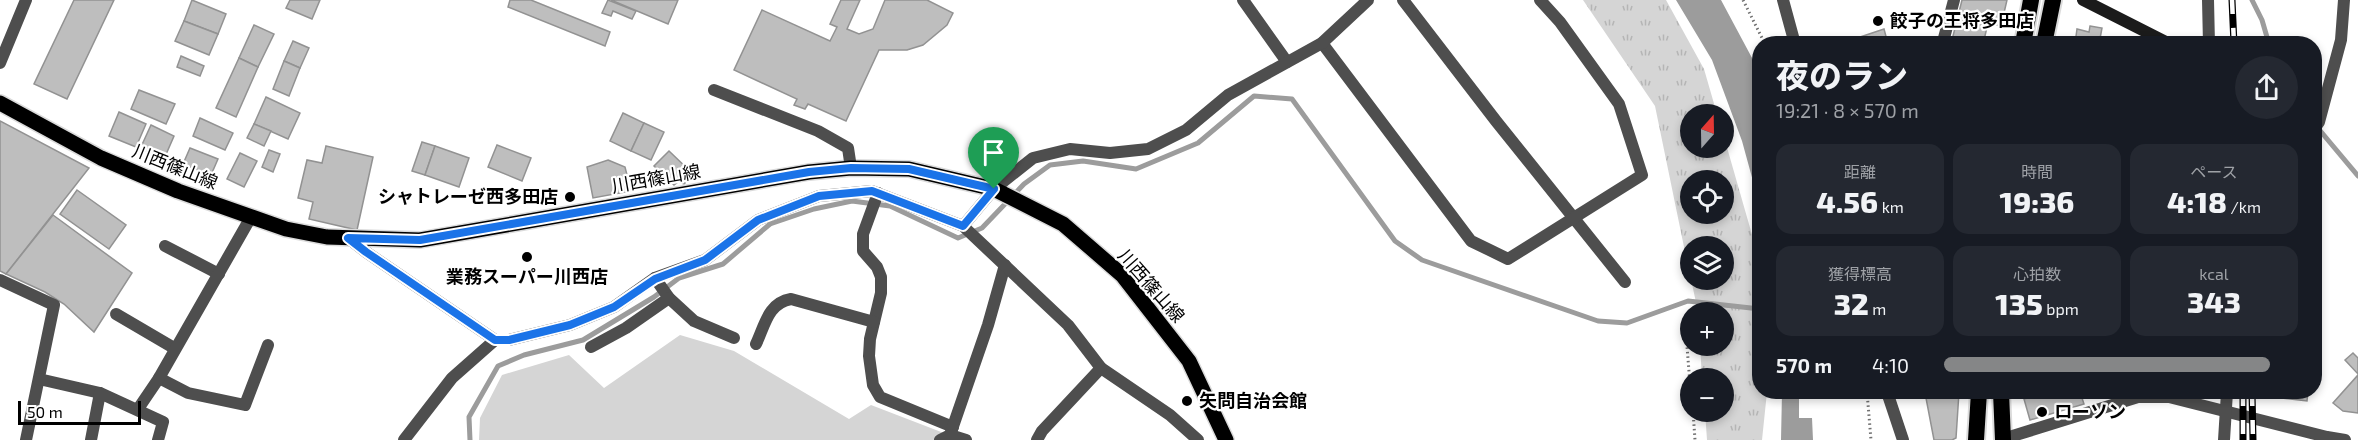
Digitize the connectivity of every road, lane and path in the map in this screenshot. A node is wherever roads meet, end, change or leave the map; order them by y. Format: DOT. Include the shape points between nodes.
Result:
graph roads {
  1 [pos="26,0"];
  2 [pos="1244,0"];
  3 [pos="1368,0"];
  4 [pos="1404,0"];
  5 [pos="1540,0"];
  6 [pos="1743,0"];
  7 [pos="1783,0"];
  8 [pos="1954,0"];
  9 [pos="2031,0"];
  10 [pos="2053,0"];
  11 [pos="2083,0"];
  12 [pos="2208,0"];
  13 [pos="2344,0"];
  14 [pos="1761,36"];
  15 [pos="1794,36"];
  16 [pos="1945,36"];
  17 [pos="2024,36"];
  18 [pos="2046,36"];
  19 [pos="2154,36"];
  20 [pos="2209,36"];
  21 [pos="1322,43"];
  22 [pos="1287,62"];
  23 [pos="0,63"];
  24 [pos="714,90"];
  25 [pos="0,103"];
  26 [pos="2322,111"];
  27 [pos="851,168"];
  28 [pos="994,189"];
  29 [pos="878,193"];
  30 [pos="251,217"];
  31 [pos="1573,218"];
  32 [pos="963,226"];
  33 [pos="348,238"];
  34 [pos="165,246"];
  35 [pos="1005,265"];
  36 [pos="219,274"];
  37 [pos="655,279"];
  38 [pos="0,280"];
  39 [pos="1625,282"];
  40 [pos="669,298"];
  41 [pos="116,314"];
  42 [pos="874,322"];
  43 [pos="734,338"];
  44 [pos="495,340"];
  45 [pos="756,344"];
  46 [pos="268,345"];
  47 [pos="591,347"];
  48 [pos="174,348"];
  49 [pos="1101,368"];
  50 [pos="159,378"];
  51 [pos="39,379"];
  52 [pos="100,393"];
  53 [pos="1868,399"];
  54 [pos="1889,399"];
  55 [pos="1979,399"];
  56 [pos="2001,399"];
  57 [pos="2132,399"];
  58 [pos="2177,399"];
  59 [pos="2227,399"];
  60 [pos="138,409"];
  61 [pos="2227,412"];
  62 [pos="1694,422"];
  63 [pos="948,434"];
  64 [pos="26,440"];
  65 [pos="91,440"];
  66 [pos="158,440"];
  67 [pos="404,440"];
  68 [pos="966,440"];
  69 [pos="1037,440"];
  70 [pos="1198,440"];
  71 [pos="1226,440"];
  72 [pos="1695,440"];
  73 [pos="1871,440"];
  74 [pos="1903,440"];
  75 [pos="1976,440"];
  76 [pos="2002,440"];
  77 [pos="2224,440"];
  78 [pos="2345,440"];
  1 -- 23 [label="street"];
  2 -- 22 [label="street"];
  3 -- 21 [label="street"];
  4 -- 31 [label="street"];
  5 -- 31 [label="street" via="1560,21 1619,104 1642,175"];
  6 -- 14 [label="path"];
  7 -- 15 [label="street"];
  8 -- 16 [label="street"];
  9 -- 17 [label="highway"];
  10 -- 18 [label="highway"];
  11 -- 19 [label="main road"];
  12 -- 20 [label="street"];
  13 -- 26 [label="street" via="2341,40"];
  21 -- 22 [label="street"];
  21 -- 31 [label="street" via="1471,241 1508,259"];
  22 -- 28 [label="street" via="1228,95 1186,130 1148,149 1110,153 1070,149 1033,158"];
  24 -- 27 [label="street" via="818,131 848,148"];
  25 -- 30 [label="main road, 川西篠山線" via="101,158"];
  27 -- 28 [label="main road, 川西篠山線" via="909,169"];
  27 -- 33 [label="main road, 川西篠山線" via="420,240"];
  28 -- 32 [label="street"];
  28 -- 71 [label="main road, 川西篠山線" via="1063,224 1122,275 1189,361"];
  29 -- 32 [label="street"];
  29 -- 37 [label="street" via="819,196 758,220 705,260"];
  29 -- 42 [label="street" via="863,234 863,251 881,277"];
  30 -- 33 [label="main road, 川西篠山線" via="286,229"];
  30 -- 36 [label="street"];
  31 -- 39 [label="street"];
  32 -- 35 [label="street"];
  33 -- 44 [label="street"];
  34 -- 36 [label="street"];
  35 -- 49 [label="street" via="1068,325"];
  35 -- 63 [label="street" via="988,325"];
  36 -- 48 [label="street"];
  37 -- 40 [label="street"];
  37 -- 44 [label="street" via="614,307 570,325"];
  38 -- 51 [label="street" via="54,305"];
  40 -- 43 [label="street" via="694,321"];
  40 -- 47 [label="street"];
  41 -- 48 [label="street"];
  42 -- 45 [label="street" via="791,299 773,307"];
  42 -- 63 [label="street" via="869,356 873,385 880,398"];
  44 -- 67 [label="street" via="452,378"];
  46 -- 50 [label="street" via="245,405 188,393"];
  48 -- 50 [label="street"];
  49 -- 69 [label="street"];
  49 -- 70 [label="street" via="1170,415"];
  50 -- 60 [label="street"];
  51 -- 52 [label="street"];
  51 -- 64 [label="street"];
  52 -- 60 [label="street"];
  52 -- 65 [label="street"];
  53 -- 73 [label="path"];
  54 -- 74 [label="street"];
  55 -- 75 [label="highway"];
  56 -- 76 [label="highway"];
  57 -- 76 [label="street"];
  58 -- 61 [label="street"];
  59 -- 61 [label="street"];
  60 -- 66 [label="street" via="163,422"];
  61 -- 77 [label="street"];
  61 -- 78 [label="street"];
  62 -- 72 [label="path"];
  63 -- 68 [label="street"];
}
